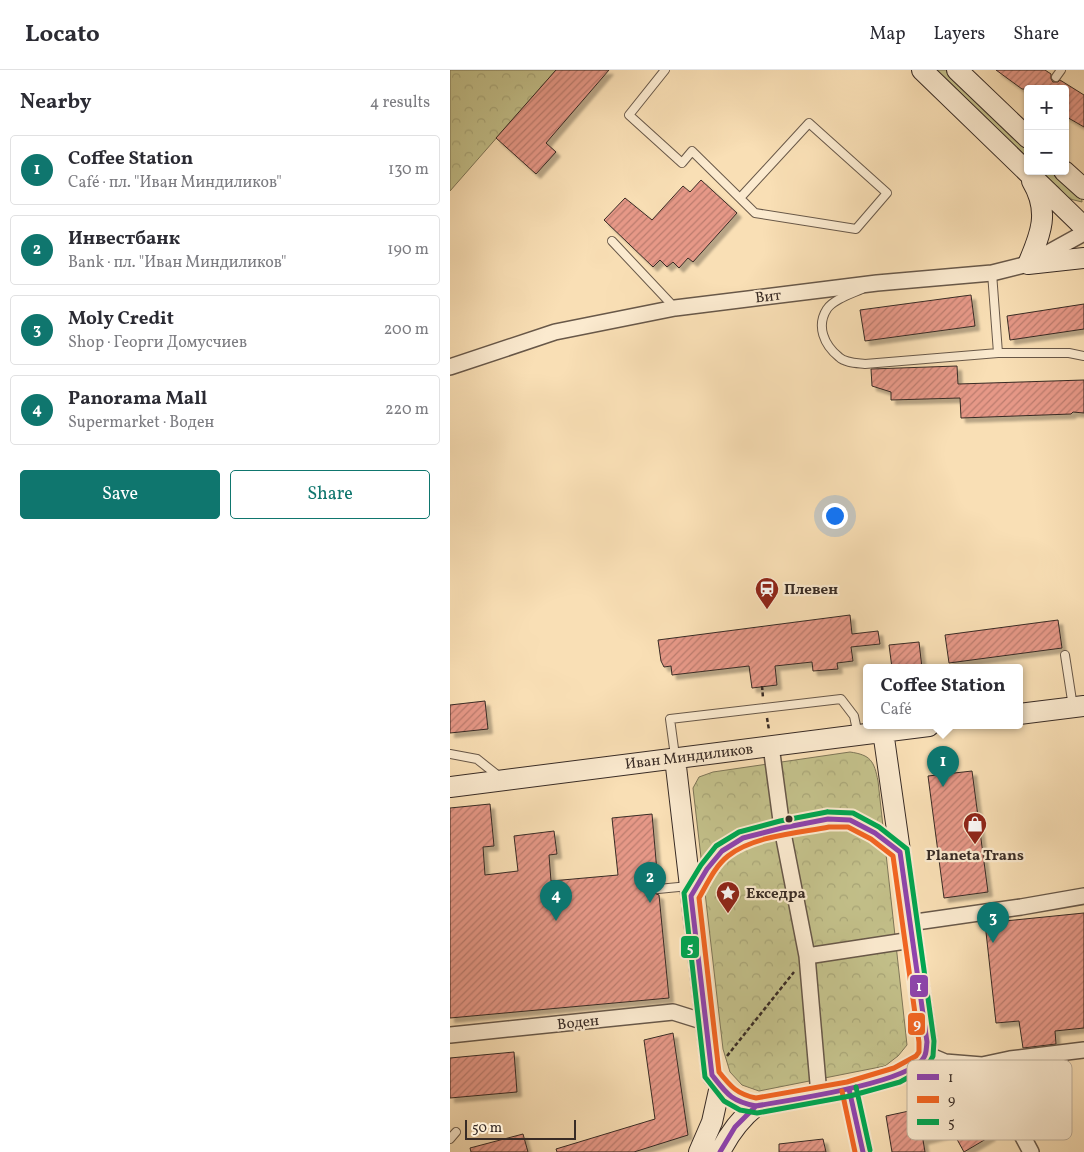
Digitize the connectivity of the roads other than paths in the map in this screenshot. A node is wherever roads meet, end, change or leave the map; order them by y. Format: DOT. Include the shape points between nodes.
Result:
graph roads {
  1 [pos="665,70"];
  2 [pos="922,70"];
  3 [pos="957,70"];
  4 [pos="1062,70"];
  5 [pos="1056,77"];
  6 [pos="1024,131"];
  7 [pos="1024,168"];
  8 [pos="1069,168"];
  9 [pos="1084,173"];
  10 [pos="1029,175"];
  11 [pos="1031,175"];
  12 [pos="1068,175"];
  13 [pos="1084,189"];
  14 [pos="740,198"];
  15 [pos="1084,227"];
  16 [pos="1084,233"];
  17 [pos="612,241"];
  18 [pos="1084,258"];
  19 [pos="1028,264"];
  20 [pos="992,274"];
  21 [pos="877,283"];
  22 [pos="675,308"];
  23 [pos="998,353"];
  24 [pos="1084,356"];
  25 [pos="450,367"];
  26 [pos="1065,655"];
  27 [pos="1079,707"];
  28 [pos="1023,714"];
  29 [pos="906,729"];
  30 [pos="884,732"];
  31 [pos="858,735"];
  32 [pos="771,746"];
  33 [pos="450,754"];
  34 [pos="675,758"];
  35 [pos="505,780"];
  36 [pos="450,787"];
  37 [pos="782,828"];
  38 [pos="900,852"];
  39 [pos="658,889"];
  40 [pos="690,891"];
  41 [pos="1084,896"];
  42 [pos="911,932"];
  43 [pos="807,956"];
  44 [pos="705,1022"];
  45 [pos="450,1035"];
  46 [pos="1084,1050"];
  47 [pos="926,1054"];
  48 [pos="922,1060"];
  49 [pos="940,1060"];
  50 [pos="1005,1060"];
  51 [pos="907,1070"];
  52 [pos="716,1080"];
  53 [pos="850,1089"];
  54 [pos="819,1095"];
  55 [pos="756,1106"];
  56 [pos="456,1132"];
  57 [pos="450,1139"];
  58 [pos="1025,1140"];
  59 [pos="699,1152"];
  60 [pos="720,1152"];
  61 [pos="863,1152"];
  62 [pos="1031,1152"];
  1 -- 14 [label="lane" via="629,115 682,163 692,152"];
  2 -- 7 [label="street"];
  3 -- 6 [label="street"];
  4 -- 5 [label="lane"];
  8 -- 9 [label="street"];
  10 -- 19 [label="street" via="1039,192 1042,225"];
  11 -- 15 [label="street"];
  12 -- 13 [label="street"];
  14 -- 14 [label="lane" via="809,123 887,193 856,229 756,213"];
  16 -- 19 [label="street, Вит"];
  17 -- 22 [label="lane"];
  18 -- 19 [label="street"];
  19 -- 20 [label="street, Вит"];
  20 -- 21 [label="street, Вит"];
  20 -- 23 [label="lane"];
  21 -- 22 [label="street, Вит"];
  21 -- 23 [label="lane" via="839,299 828,308 821,324 823,338 839,358 865,364"];
  22 -- 25 [label="street, Вит" via="555,332"];
  23 -- 24 [label="lane" via="1070,353"];
  26 -- 27 [label="lane"];
  27 -- 28 [label="street"];
  29 -- 30 [label="street, Иван Миндиликов"];
  30 -- 31 [label="street, Иван Миндиликов"];
  30 -- 38 [label="street"];
  31 -- 32 [label="street, Иван Миндиликов"];
  31 -- 34 [label="lane" via="854,716 841,698 670,719"];
  32 -- 34 [label="street, Иван Миндиликов"];
  32 -- 37 [label="street"];
  33 -- 35 [label="lane" via="478,759"];
  34 -- 35 [label="street, Иван Миндиликов"];
  34 -- 40 [label="street"];
  35 -- 36 [label="street, Иван Миндиликов"];
  37 -- 38 [label="lane" via="828,819 850,820 875,833"];
  37 -- 40 [label="lane" via="743,838 722,851"];
  37 -- 43 [label="street"];
  38 -- 42 [label="street"];
  39 -- 40 [label="lane"];
  40 -- 44 [label="street"];
  41 -- 42 [label="street"];
  42 -- 43 [label="street"];
  42 -- 47 [label="street"];
  43 -- 54 [label="street"];
  44 -- 45 [label="street, Воден" via="673,1012"];
  44 -- 52 [label="street"];
  46 -- 50 [label="street"];
  47 -- 48 [label="street"];
  47 -- 49 [label="street"];
  51 -- 53 [label="street"];
  52 -- 55 [label="street" via="728,1094 742,1103"];
  52 -- 59 [label="street" via="712,1122"];
  53 -- 54 [label="street"];
  53 -- 61 [label="street"];
  54 -- 55 [label="street"];
  55 -- 60 [label="street" via="733,1130"];
  56 -- 57 [label="lane"];
  58 -- 62 [label="street"];
}
